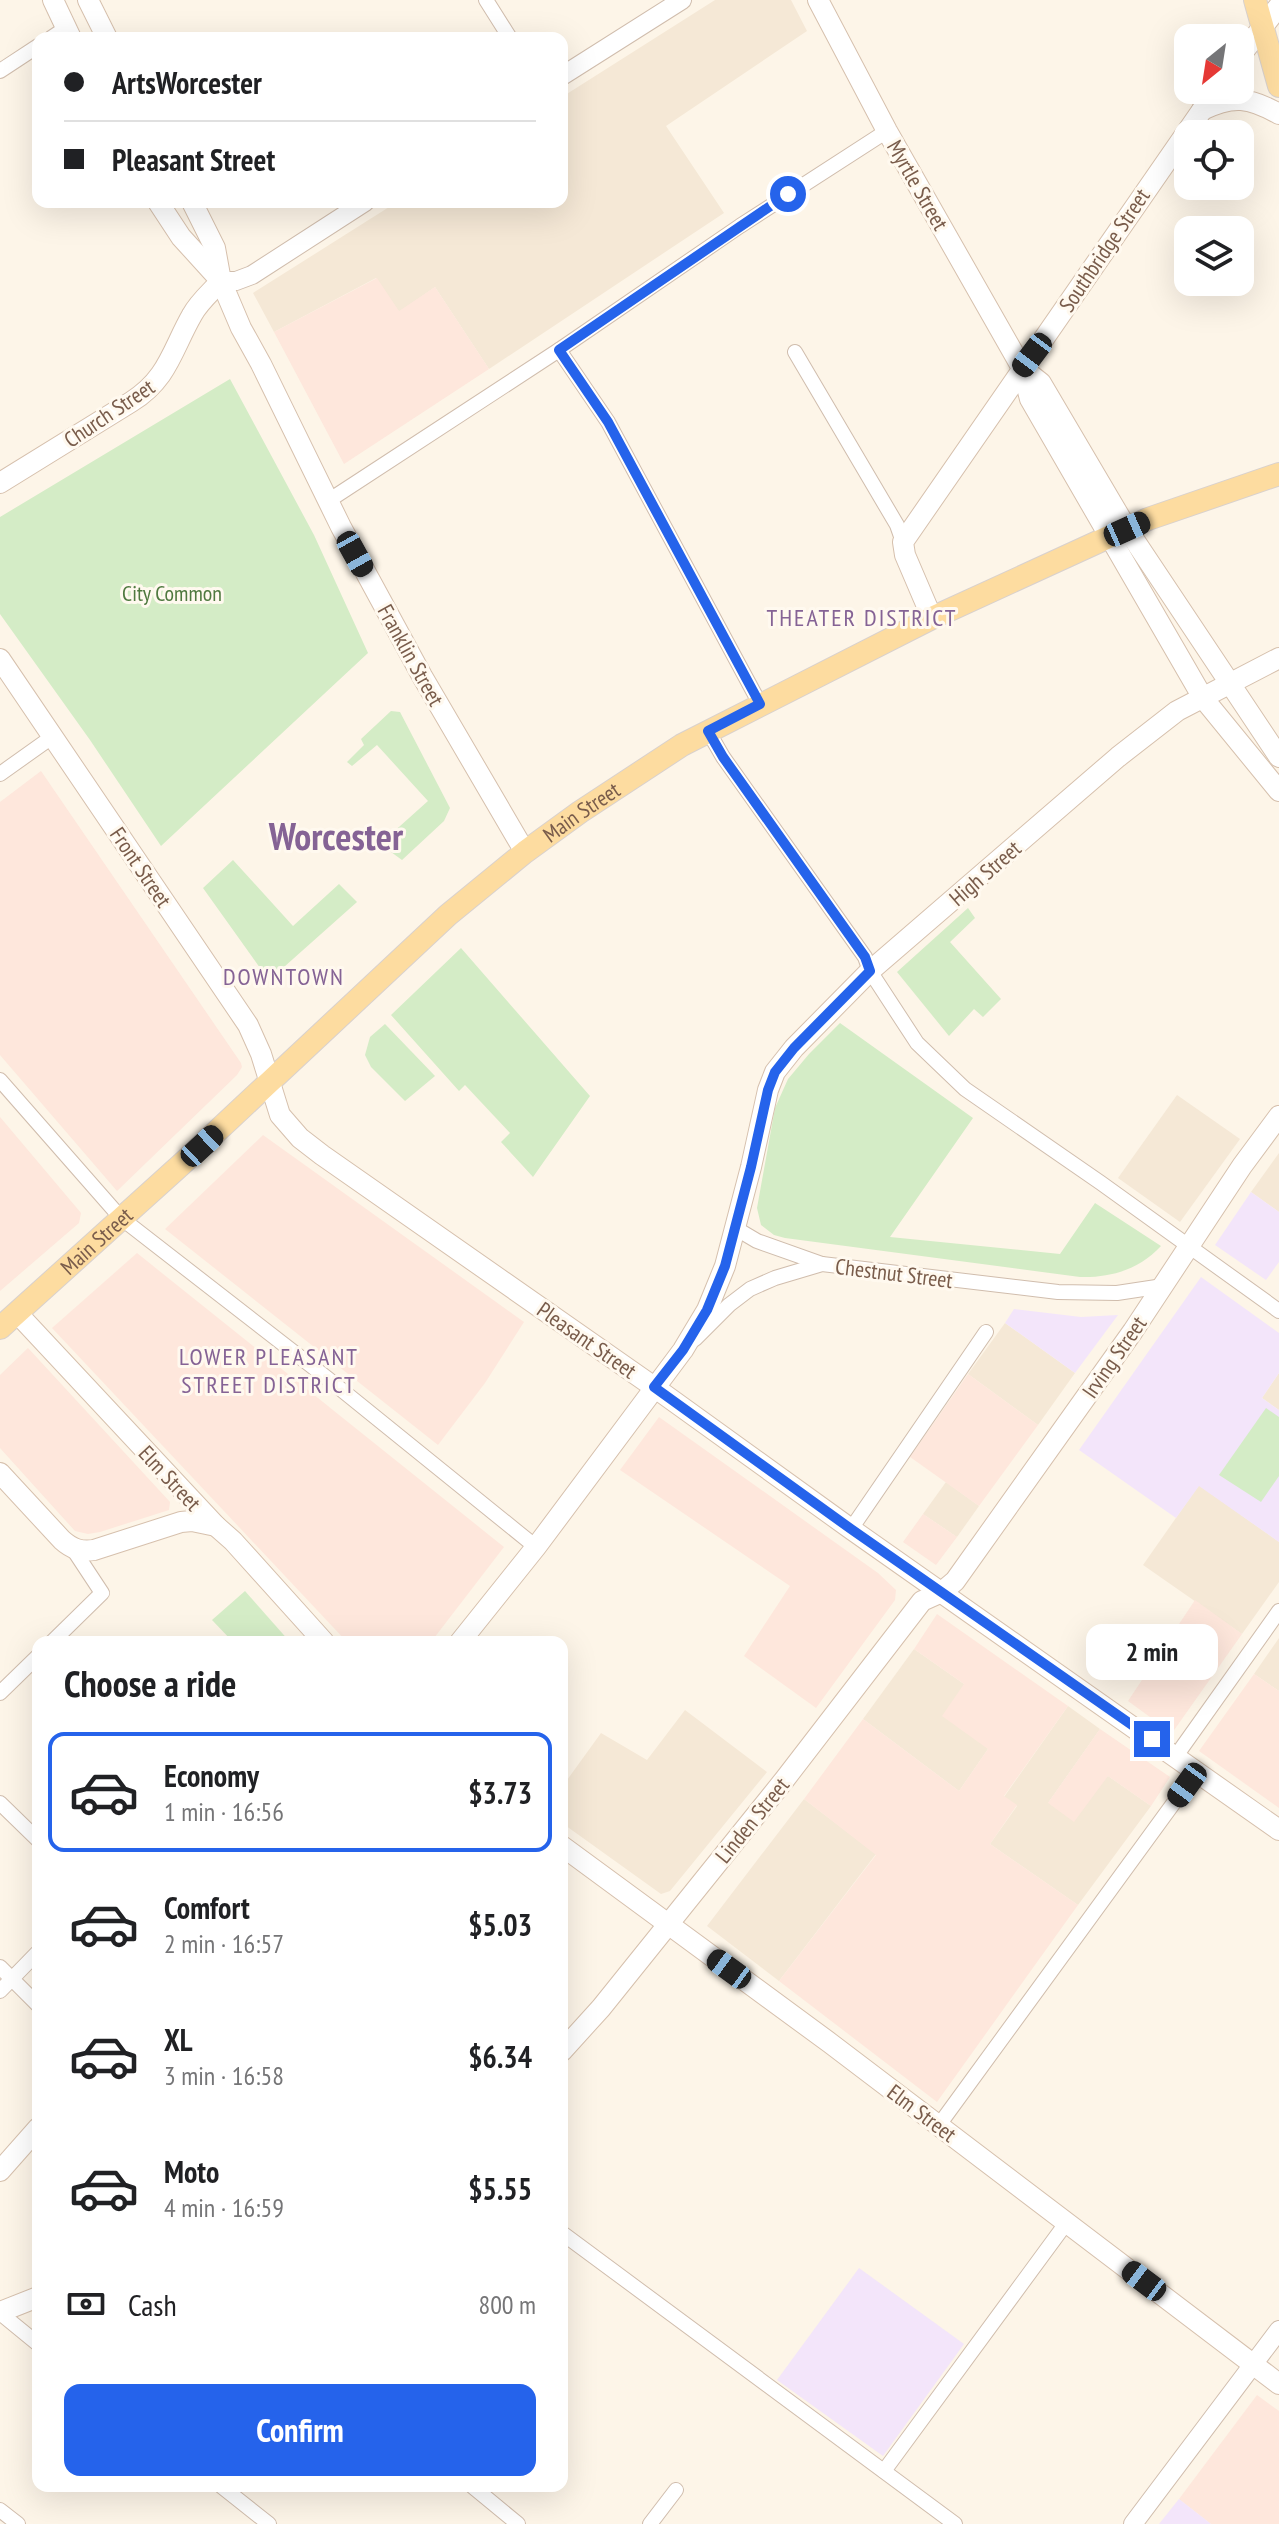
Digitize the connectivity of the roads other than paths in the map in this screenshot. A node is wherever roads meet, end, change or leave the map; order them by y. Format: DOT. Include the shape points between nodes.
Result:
graph roads {
  1 [pos="53,0"];
  2 [pos="88,0"];
  3 [pos="486,0"];
  4 [pos="682,0"];
  5 [pos="818,0"];
  6 [pos="1255,0"];
  7 [pos="1279,6"];
  8 [pos="1262,25"];
  9 [pos="62,32"];
  10 [pos="104,32"];
  11 [pos="506,32"];
  12 [pos="1254,36"];
  13 [pos="32,50"];
  14 [pos="0,71"];
  15 [pos="568,72"];
  16 [pos="1279,86"];
  17 [pos="1206,104"];
  18 [pos="1202,110"];
  19 [pos="1279,114"];
  20 [pos="887,131"];
  21 [pos="162,208"];
  22 [pos="195,208"];
  23 [pos="356,208"];
  24 [pos="221,281"];
  25 [pos="559,350"];
  26 [pos="795,352"];
  27 [pos="1022,368"];
  28 [pos="1279,474"];
  29 [pos="0,483"];
  30 [pos="328,501"];
  31 [pos="1118,533"];
  32 [pos="903,542"];
  33 [pos="932,618"];
  34 [pos="1279,658"];
  35 [pos="0,659"];
  36 [pos="1229,684"];
  37 [pos="1203,698"];
  38 [pos="760,704"];
  39 [pos="708,731"];
  40 [pos="52,737"];
  41 [pos="1279,757"];
  42 [pos="0,774"];
  43 [pos="1279,791"];
  44 [pos="525,852"];
  45 [pos="870,971"];
  46 [pos="0,1080"];
  47 [pos="270,1082"];
  48 [pos="1279,1116"];
  49 [pos="121,1218"];
  50 [pos="735,1228"];
  51 [pos="1190,1247"];
  52 [pos="822,1264"];
  53 [pos="1163,1286"];
  54 [pos="1279,1311"];
  55 [pos="8,1320"];
  56 [pos="986,1332"];
  57 [pos="683,1350"];
  58 [pos="654,1387"];
  59 [pos="0,1473"];
  60 [pos="216,1526"];
  61 [pos="851,1529"];
  62 [pos="536,1547"];
  63 [pos="73,1549"];
  64 [pos="942,1592"];
  65 [pos="1279,1611"];
  66 [pos="58,1636"];
  67 [pos="319,1636"];
  68 [pos="465,1636"];
  69 [pos="32,1662"];
  70 [pos="0,1693"];
  71 [pos="1176,1756"];
  72 [pos="1197,1771"];
  73 [pos="0,1803"];
  74 [pos="1279,1830"];
  75 [pos="32,1834"];
  76 [pos="568,1850"];
  77 [pos="668,1925"];
  78 [pos="32,1958"];
  79 [pos="0,1967"];
  80 [pos="13,1979"];
  81 [pos="0,1991"];
  82 [pos="32,1999"];
  83 [pos="568,2044"];
  84 [pos="939,2125"];
  85 [pos="32,2140"];
  86 [pos="0,2171"];
  87 [pos="1067,2222"];
  88 [pos="568,2237"];
  89 [pos="32,2300"];
  90 [pos="0,2313"];
  91 [pos="1279,2330"];
  92 [pos="32,2339"];
  93 [pos="1253,2364"];
  94 [pos="1279,2384"];
  95 [pos="884,2471"];
  96 [pos="676,2490"];
  97 [pos="229,2492"];
  98 [pos="479,2492"];
  99 [pos="0,2510"];
  100 [pos="18,2524"];
  101 [pos="269,2524"];
  102 [pos="518,2524"];
  103 [pos="650,2524"];
  104 [pos="955,2524"];
  105 [pos="1133,2524"];
  1 -- 9 [label="main road"];
  2 -- 10 [label="main road"];
  3 -- 11 [label="street"];
  4 -- 15 [label="street"];
  5 -- 20 [label="main road, Myrtle Street"];
  6 -- 8 [label="main road"];
  7 -- 8 [label="main road"];
  8 -- 12 [label="main road"];
  8 -- 16 [label="main road"];
  13 -- 14 [label="street"];
  17 -- 18 [label="main road, Southbridge Street"];
  18 -- 19 [label="main road" via="1242,98"];
  18 -- 27 [label="main road, Southbridge Street"];
  20 -- 25 [label="street"];
  20 -- 27 [label="main road, Myrtle Street"];
  21 -- 24 [label="main road, Franklin Street"];
  22 -- 24 [label="main road, Franklin Street" via="215,248"];
  23 -- 24 [label="street" via="252,275"];
  24 -- 29 [label="main road, Church Street" via="192,315 151,388"];
  24 -- 30 [label="main road, Franklin Street"];
  25 -- 30 [label="street"];
  25 -- 38 [label="street" via="608,422"];
  26 -- 32 [label="street"];
  27 -- 31 [label="main road, Myrtle Street" via="1041,383"];
  27 -- 32 [label="main road, Southbridge Street"];
  28 -- 31 [label="main road, Main Street"];
  30 -- 44 [label="main road, Franklin Street"];
  31 -- 33 [label="main road, Main Street"];
  31 -- 36 [label="main road"];
  31 -- 37 [label="main road"];
  32 -- 33 [label="main road"];
  33 -- 38 [label="main road, Main Street"];
  34 -- 36 [label="main road, High Street"];
  35 -- 40 [label="main road, Front Street"];
  36 -- 37 [label="main road, High Street"];
  36 -- 41 [label="main road"];
  37 -- 43 [label="main road"];
  37 -- 45 [label="main road, High Street" via="1177,711 1118,757"];
  38 -- 39 [label="main road, Main Street"];
  39 -- 44 [label="main road, Main Street"];
  39 -- 45 [label="street"];
  40 -- 42 [label="street"];
  40 -- 47 [label="main road, Front Street" via="248,1025"];
  44 -- 47 [label="main road, Main Street" via="448,915"];
  45 -- 50 [label="main road, High Street" via="775,1072"];
  45 -- 51 [label="street" via="917,1043 965,1089"];
  46 -- 49 [label="street"];
  47 -- 49 [label="main road, Main Street"];
  47 -- 58 [label="main road, Pleasant Street" via="280,1115 310,1146"];
  48 -- 51 [label="main road, Irving Street"];
  49 -- 55 [label="main road, Main Street"];
  49 -- 62 [label="street"];
  50 -- 52 [label="street"];
  50 -- 57 [label="main road, High Street" via="707,1310"];
  51 -- 53 [label="main road, Irving Street"];
  51 -- 54 [label="street"];
  52 -- 53 [label="street, Chestnut Street" via="1058,1292 1117,1293"];
  52 -- 57 [label="street, Chestnut Street" via="750,1289"];
  53 -- 64 [label="main road, Irving Street" via="955,1581"];
  55 -- 60 [label="main road, Elm Street"];
  56 -- 61 [label="street"];
  57 -- 58 [label="main road, Chestnut Street"];
  58 -- 61 [label="main road, Pleasant Street"];
  58 -- 62 [label="main road, Chestnut Street"];
  59 -- 63 [label="main road"];
  60 -- 63 [label="main road" via="181,1522 94,1550"];
  60 -- 67 [label="main road, Elm Street"];
  61 -- 64 [label="main road, Pleasant Street"];
  62 -- 68 [label="main road, Chestnut Street"];
  63 -- 66 [label="street" via="102,1593"];
  64 -- 71 [label="main road, Pleasant Street"];
  64 -- 77 [label="main road, Linden Street" via="922,1601"];
  65 -- 71 [label="street"];
  69 -- 70 [label="street"];
  71 -- 72 [label="main road, Pleasant Street"];
  72 -- 74 [label="main road, Pleasant Street"];
  72 -- 84 [label="street"];
  73 -- 75 [label="street"];
  76 -- 77 [label="main road, Elm Street"];
  77 -- 83 [label="main road, Linden Street"];
  77 -- 84 [label="main road, Elm Street"];
  78 -- 80 [label="street"];
  79 -- 80 [label="street"];
  80 -- 81 [label="street"];
  80 -- 82 [label="street"];
  84 -- 87 [label="main road, Elm Street"];
  85 -- 86 [label="main road"];
  87 -- 93 [label="main road, Elm Street"];
  87 -- 95 [label="street"];
  88 -- 95 [label="street"];
  89 -- 90 [label="main road"];
  90 -- 92 [label="street"];
  91 -- 93 [label="street"];
  93 -- 94 [label="main road, Elm Street"];
  93 -- 105 [label="street"];
  95 -- 104 [label="street"];
  96 -- 103 [label="street"];
  97 -- 101 [label="street"];
  98 -- 102 [label="street"];
  99 -- 100 [label="street"];
}
